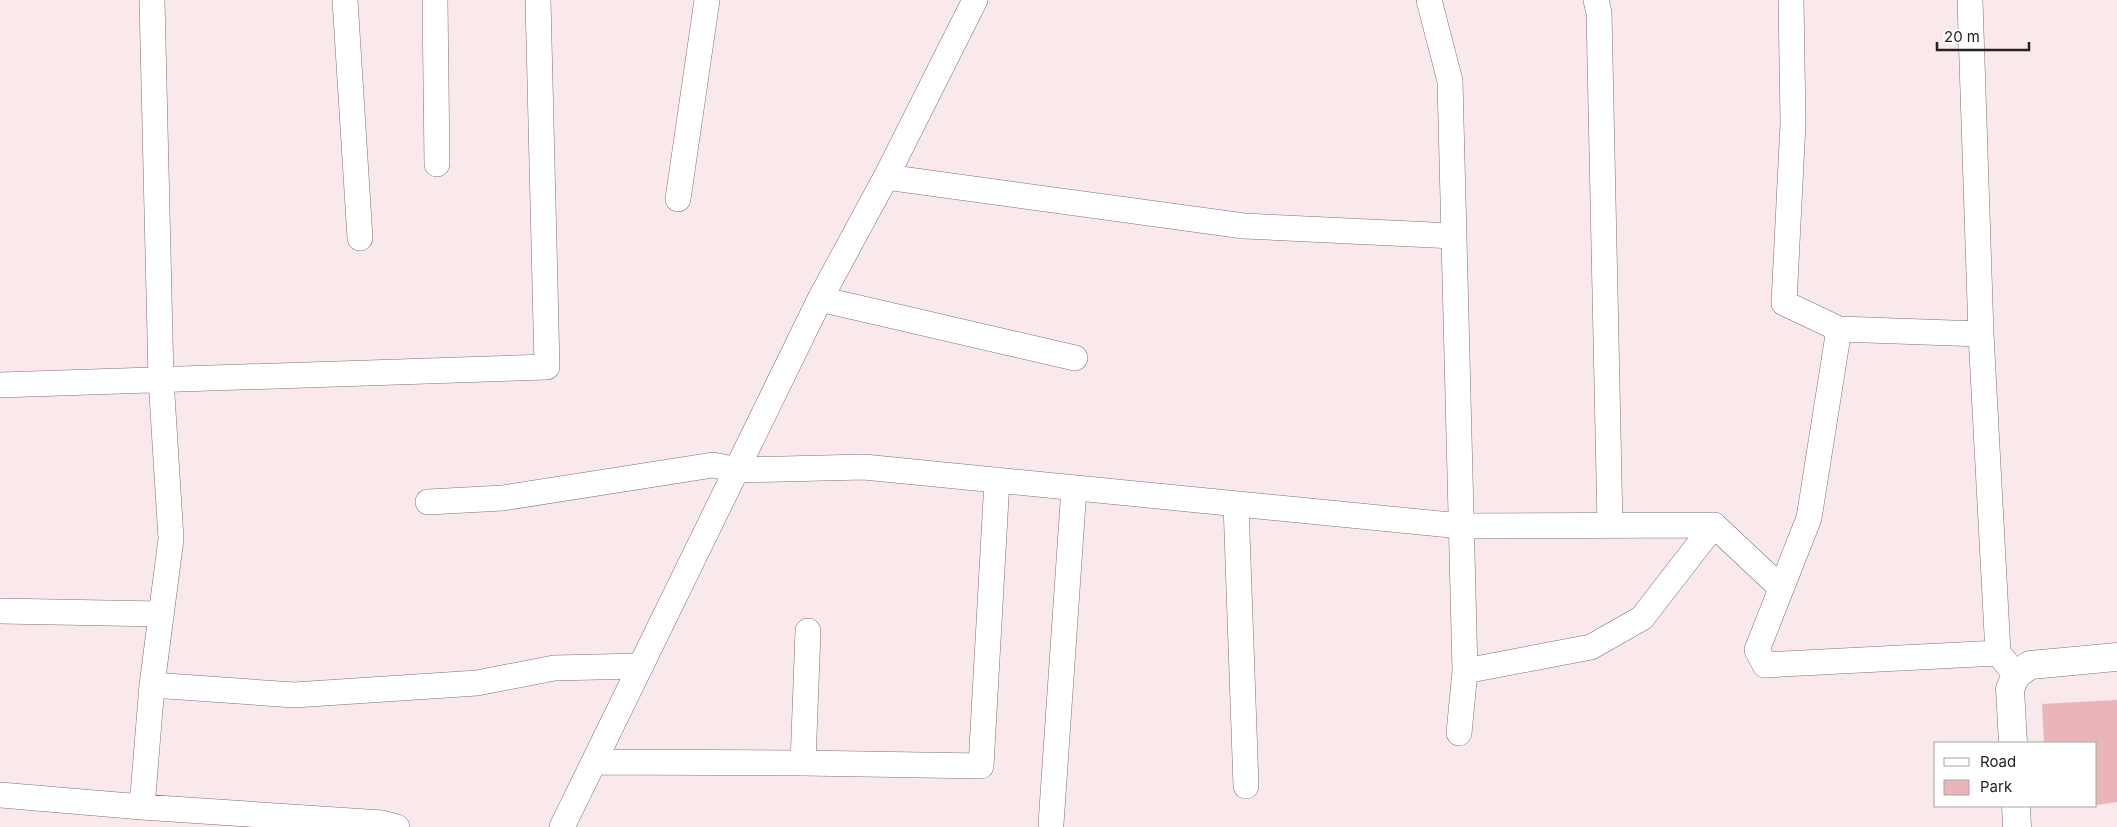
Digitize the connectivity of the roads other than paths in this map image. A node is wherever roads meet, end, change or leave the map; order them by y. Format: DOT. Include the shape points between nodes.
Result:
graph roads {
  1 [pos="152,0"];
  2 [pos="345,0"];
  3 [pos="434,0"];
  4 [pos="538,0"];
  5 [pos="707,0"];
  6 [pos="975,0"];
  7 [pos="1429,0"];
  8 [pos="1596,0"];
  9 [pos="1791,0"];
  10 [pos="1970,0"];
  11 [pos="437,164"];
  12 [pos="886,177"];
  13 [pos="678,199"];
  14 [pos="1454,236"];
  15 [pos="360,238"];
  16 [pos="820,299"];
  17 [pos="1839,329"];
  18 [pos="1981,334"];
  19 [pos="1074,358"];
  20 [pos="161,379"];
  21 [pos="0,385"];
  22 [pos="737,470"];
  23 [pos="997,480"];
  24 [pos="1074,488"];
  25 [pos="428,502"];
  26 [pos="1236,504"];
  27 [pos="1610,525"];
  28 [pos="1714,525"];
  29 [pos="1461,526"];
  30 [pos="1780,588"];
  31 [pos="0,611"];
  32 [pos="161,614"];
  33 [pos="808,631"];
  34 [pos="1998,653"];
  35 [pos="2117,657"];
  36 [pos="641,666"];
  37 [pos="1466,671"];
  38 [pos="2016,675"];
  39 [pos="152,685"];
  40 [pos="1460,733"];
  41 [pos="2013,742"];
  42 [pos="594,762"];
  43 [pos="803,763"];
  44 [pos="1246,786"];
  45 [pos="0,795"];
  46 [pos="142,807"];
  47 [pos="2016,807"];
  48 [pos="1051,824"];
  49 [pos="397,827"];
  50 [pos="562,827"];
  51 [pos="2018,827"];
  1 -- 20 [label="street"];
  2 -- 15 [label="street"];
  3 -- 11 [label="street"];
  4 -- 20 [label="street" via="546,367"];
  5 -- 13 [label="street"];
  6 -- 12 [label="street"];
  7 -- 14 [label="street" via="1450,81"];
  8 -- 27 [label="street" via="1599,13"];
  9 -- 17 [label="street" via="1793,122 1784,303"];
  10 -- 18 [label="street"];
  12 -- 14 [label="street" via="1244,226"];
  12 -- 16 [label="street"];
  14 -- 29 [label="street"];
  16 -- 19 [label="street"];
  16 -- 22 [label="street"];
  17 -- 18 [label="street"];
  17 -- 30 [label="street" via="1809,518"];
  18 -- 34 [label="street"];
  20 -- 21 [label="street"];
  20 -- 32 [label="street" via="171,539"];
  22 -- 23 [label="street" via="864,467"];
  22 -- 25 [label="street" via="713,465 503,498"];
  22 -- 36 [label="street"];
  23 -- 24 [label="street"];
  23 -- 43 [label="street" via="981,766"];
  24 -- 26 [label="street"];
  24 -- 48 [label="street"];
  26 -- 29 [label="street"];
  26 -- 44 [label="street"];
  27 -- 28 [label="street"];
  27 -- 29 [label="street"];
  28 -- 30 [label="street"];
  28 -- 37 [label="street" via="1642,618 1591,647"];
  29 -- 37 [label="street"];
  30 -- 34 [label="street" via="1757,650 1765,665"];
  31 -- 32 [label="street"];
  32 -- 39 [label="street"];
  33 -- 43 [label="street"];
  34 -- 38 [label="street"];
  35 -- 38 [label="street" via="2030,665"];
  36 -- 39 [label="street" via="554,668 477,683 294,695"];
  36 -- 42 [label="street"];
  37 -- 40 [label="street"];
  38 -- 41 [label="street" via="2010,689"];
  39 -- 46 [label="street"];
  42 -- 43 [label="street"];
  42 -- 50 [label="street"];
  45 -- 46 [label="street"];
  46 -- 49 [label="street" via="382,823"];
  47 -- 51 [label="street"];
}
